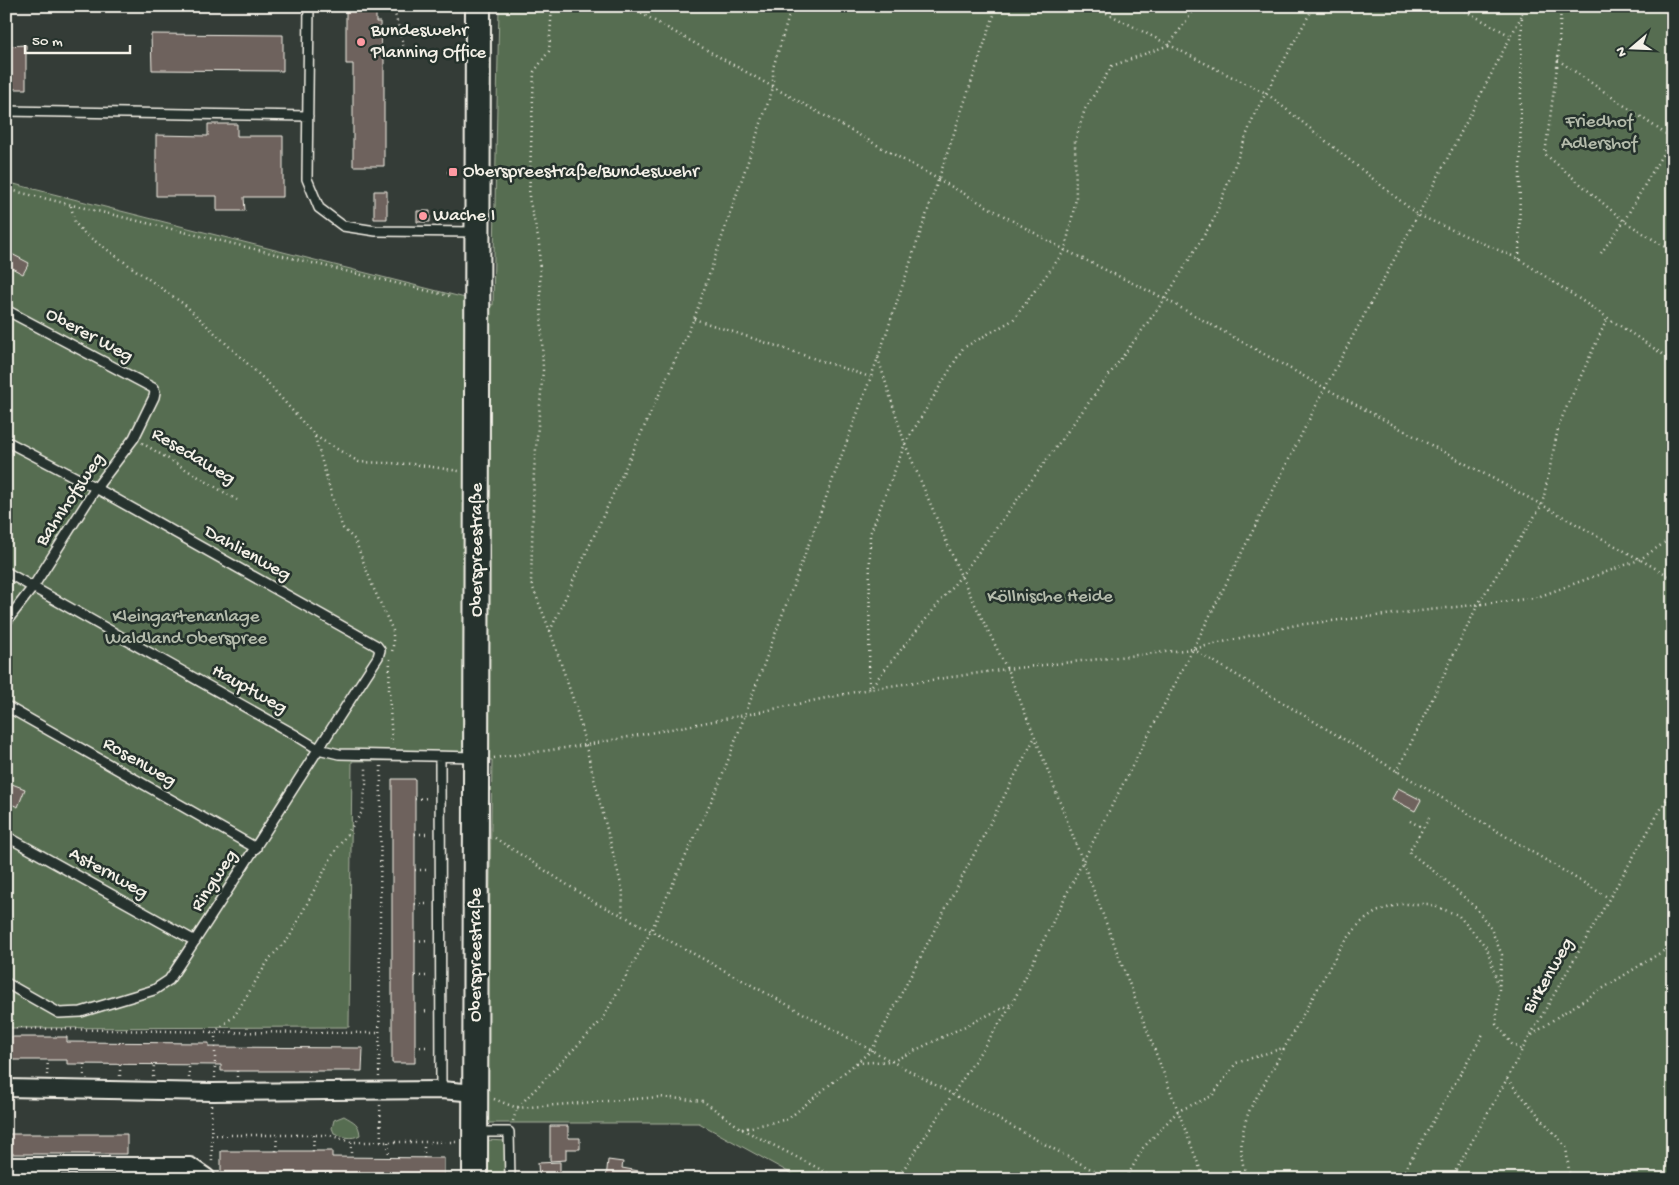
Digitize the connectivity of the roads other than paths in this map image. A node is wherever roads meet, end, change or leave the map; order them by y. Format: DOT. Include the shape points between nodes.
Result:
graph roads {
  1 [pos="309,6"];
  2 [pos="478,6"];
  3 [pos="6,111"];
  4 [pos="308,116"];
  5 [pos="477,232"];
  6 [pos="6,310"];
  7 [pos="155,392"];
  8 [pos="6,441"];
  9 [pos="96,488"];
  10 [pos="6,572"];
  11 [pos="32,587"];
  12 [pos="6,622"];
  13 [pos="380,650"];
  14 [pos="6,706"];
  15 [pos="318,749"];
  16 [pos="440,757"];
  17 [pos="476,757"];
  18 [pos="6,836"];
  19 [pos="256,848"];
  20 [pos="195,941"];
  21 [pos="6,983"];
  22 [pos="9,1083"];
  23 [pos="441,1090"];
  24 [pos="476,1093"];
  25 [pos="476,1137"];
  26 [pos="6,1166"];
  27 [pos="206,1178"];
  28 [pos="475,1179"];
  29 [pos="510,1179"];
  1 -- 4 [label="lane"];
  2 -- 5 [label="main road, Oberspreestraße"];
  3 -- 4 [label="lane"];
  4 -- 5 [label="lane" via="307,179 319,208 343,226 376,231"];
  5 -- 17 [label="main road, Oberspreestraße"];
  6 -- 7 [label="lane, Oberer Weg"];
  7 -- 9 [label="lane, Bahnhofsweg" via="134,438"];
  8 -- 9 [label="lane, Dahlienweg"];
  9 -- 11 [label="lane, Bahnhofsweg"];
  9 -- 13 [label="lane, Dahlienweg"];
  10 -- 11 [label="lane, Hauptweg"];
  11 -- 12 [label="lane, Bahnhofsweg"];
  11 -- 15 [label="lane, Hauptweg"];
  13 -- 15 [label="lane, Ringweg"];
  14 -- 19 [label="lane, Rosenweg"];
  15 -- 16 [label="lane, Hauptweg" via="339,754"];
  15 -- 19 [label="lane, Ringweg"];
  16 -- 17 [label="lane, Hauptweg"];
  16 -- 23 [label="lane"];
  17 -- 24 [label="main road, Oberspreestraße"];
  18 -- 20 [label="lane, Asternweg"];
  19 -- 20 [label="lane, Ringweg"];
  20 -- 21 [label="lane, Ringweg" via="169,980 154,990 81,1012 59,1013"];
  22 -- 23 [label="street"];
  23 -- 24 [label="street"];
  24 -- 25 [label="main road, Oberspreestraße"];
  25 -- 28 [label="main road, Oberspreestraße"];
  25 -- 29 [label="lane" via="509,1132"];
  26 -- 27 [label="street" via="190,1166"];
}
